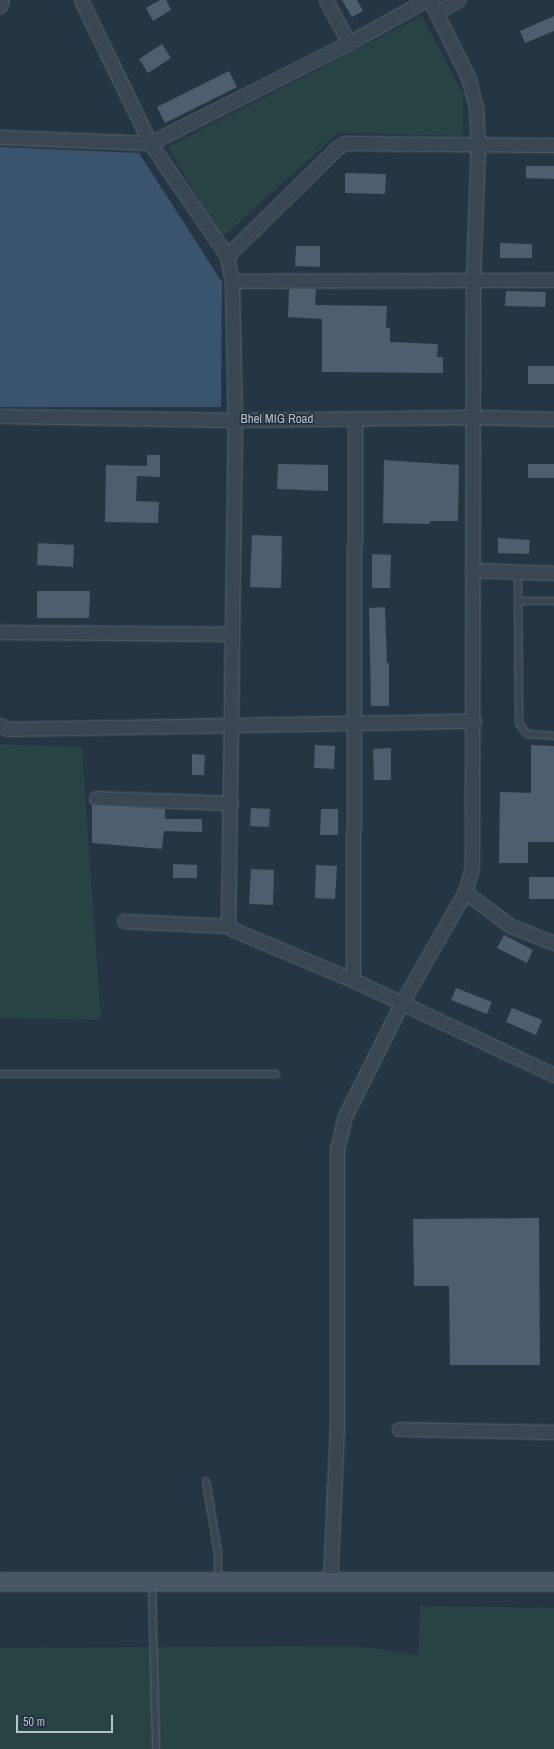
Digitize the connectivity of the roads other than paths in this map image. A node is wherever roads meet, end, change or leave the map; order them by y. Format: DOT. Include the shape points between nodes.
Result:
graph roads {
  1 [pos="2,0"];
  2 [pos="81,0"];
  3 [pos="326,0"];
  4 [pos="426,0"];
  5 [pos="430,0"];
  6 [pos="458,0"];
  7 [pos="0,6"];
  8 [pos="436,13"];
  9 [pos="349,43"];
  10 [pos="0,137"];
  11 [pos="150,142"];
  12 [pos="478,145"];
  13 [pos="554,145"];
  14 [pos="227,256"];
  15 [pos="473,280"];
  16 [pos="554,280"];
  17 [pos="232,281"];
  18 [pos="0,416"];
  19 [pos="474,416"];
  20 [pos="354,419"];
  21 [pos="554,419"];
  22 [pos="235,420"];
  23 [pos="472,570"];
  24 [pos="518,572"];
  25 [pos="554,573"];
  26 [pos="518,601"];
  27 [pos="554,601"];
  28 [pos="0,632"];
  29 [pos="232,634"];
  30 [pos="474,721"];
  31 [pos="355,723"];
  32 [pos="0,725"];
  33 [pos="232,726"];
  34 [pos="554,736"];
  35 [pos="96,798"];
  36 [pos="231,803"];
  37 [pos="465,892"];
  38 [pos="124,921"];
  39 [pos="228,926"];
  40 [pos="554,942"];
  41 [pos="353,980"];
  42 [pos="401,1004"];
  43 [pos="0,1074"];
  44 [pos="276,1074"];
  45 [pos="554,1075"];
  46 [pos="399,1429"];
  47 [pos="554,1432"];
  48 [pos="206,1481"];
  49 [pos="0,1582"];
  50 [pos="330,1582"];
  51 [pos="554,1582"];
  52 [pos="152,1583"];
  53 [pos="218,1583"];
  54 [pos="156,1749"];
  1 -- 7 [label="street"];
  2 -- 11 [label="street"];
  3 -- 9 [label="street"];
  4 -- 9 [label="street"];
  5 -- 8 [label="street"];
  6 -- 8 [label="street"];
  8 -- 12 [label="street" via="468,77 476,108"];
  9 -- 11 [label="street"];
  10 -- 11 [label="street"];
  11 -- 14 [label="street"];
  12 -- 13 [label="street"];
  12 -- 14 [label="street" via="346,143 338,147"];
  12 -- 15 [label="street"];
  14 -- 17 [label="street"];
  15 -- 16 [label="street"];
  15 -- 17 [label="street"];
  15 -- 19 [label="street"];
  17 -- 22 [label="street"];
  18 -- 22 [label="street, Bhel MIG Road"];
  19 -- 20 [label="street, Bhel MIG Road"];
  19 -- 21 [label="street, Bhel MIG Road"];
  19 -- 23 [label="street"];
  20 -- 22 [label="street, Bhel MIG Road"];
  20 -- 31 [label="street"];
  22 -- 29 [label="street"];
  23 -- 24 [label="street"];
  23 -- 30 [label="street"];
  24 -- 25 [label="street"];
  24 -- 26 [label="lane"];
  26 -- 27 [label="lane"];
  26 -- 34 [label="lane" via="519,722 527,734"];
  28 -- 29 [label="street"];
  29 -- 33 [label="street"];
  30 -- 31 [label="street"];
  30 -- 37 [label="street" via="472,868"];
  31 -- 33 [label="street"];
  31 -- 41 [label="street"];
  32 -- 33 [label="street" via="8,729"];
  33 -- 36 [label="street"];
  35 -- 36 [label="street"];
  36 -- 39 [label="street"];
  37 -- 40 [label="street" via="511,926"];
  37 -- 42 [label="street"];
  38 -- 39 [label="street"];
  39 -- 41 [label="street"];
  41 -- 42 [label="street"];
  42 -- 45 [label="street"];
  42 -- 50 [label="street" via="345,1116 337,1150 337,1426"];
  43 -- 44 [label="lane"];
  46 -- 47 [label="street"];
  48 -- 53 [label="lane" via="218,1553"];
  49 -- 52 [label="street"];
  50 -- 51 [label="street"];
  50 -- 53 [label="street"];
  52 -- 53 [label="street"];
  52 -- 54 [label="lane"];
}
